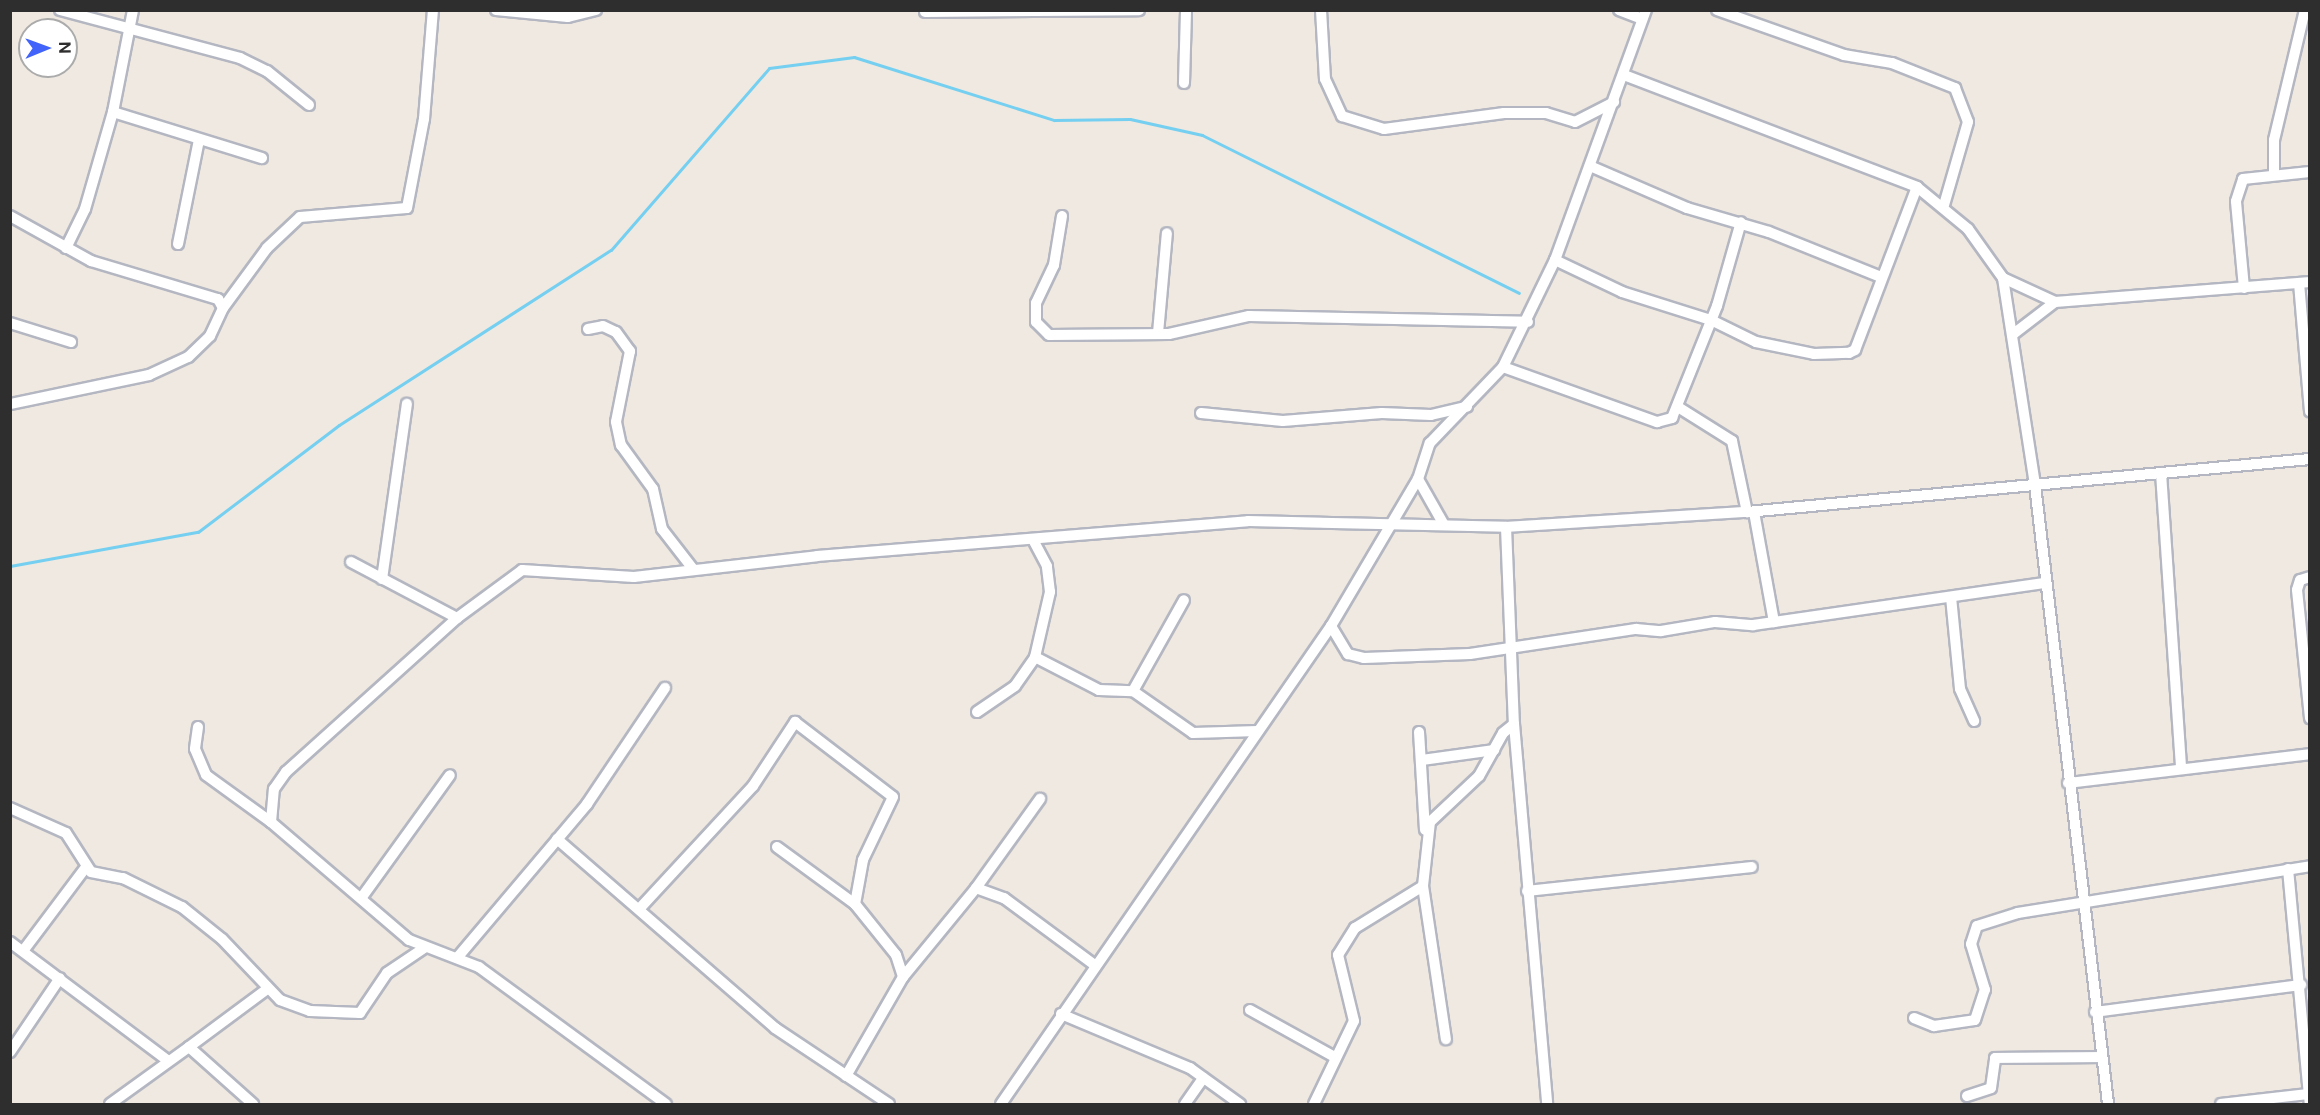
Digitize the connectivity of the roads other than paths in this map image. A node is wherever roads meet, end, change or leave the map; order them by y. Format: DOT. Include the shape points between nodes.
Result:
graph roads {
  1 [pos="60,10"];
  2 [pos="133,10"];
  3 [pos="433,10"];
  4 [pos="496,10"];
  5 [pos="596,10"];
  6 [pos="1139,10"];
  7 [pos="1186,10"];
  8 [pos="1321,10"];
  9 [pos="1619,10"];
  10 [pos="1718,10"];
  11 [pos="2305,10"];
  12 [pos="925,12"];
  13 [pos="1644,15"];
  14 [pos="129,26"];
  15 [pos="1624,75"];
  16 [pos="1184,83"];
  17 [pos="1614,102"];
  18 [pos="309,105"];
  19 [pos="113,112"];
  20 [pos="199,140"];
  21 [pos="262,158"];
  22 [pos="1590,166"];
  23 [pos="2310,172"];
  24 [pos="2274,173"];
  25 [pos="1917,187"];
  26 [pos="1944,205"];
  27 [pos="10,216"];
  28 [pos="1062,216"];
  29 [pos="1741,222"];
  30 [pos="1167,232"];
  31 [pos="178,244"];
  32 [pos="66,248"];
  33 [pos="1555,260"];
  34 [pos="1881,277"];
  35 [pos="2003,278"];
  36 [pos="2304,282"];
  37 [pos="2244,288"];
  38 [pos="2055,302"];
  39 [pos="223,308"];
  40 [pos="1711,320"];
  41 [pos="1528,322"];
  42 [pos="10,323"];
  43 [pos="588,329"];
  44 [pos="1158,333"];
  45 [pos="2012,335"];
  46 [pos="71,342"];
  47 [pos="1503,368"];
  48 [pos="10,404"];
  49 [pos="406,404"];
  50 [pos="1470,406"];
  51 [pos="1678,407"];
  52 [pos="2310,412"];
  53 [pos="1201,413"];
  54 [pos="2310,459"];
  55 [pos="2161,473"];
  56 [pos="1418,478"];
  57 [pos="2035,485"];
  58 [pos="1751,512"];
  59 [pos="1443,523"];
  60 [pos="1506,526"];
  61 [pos="1389,527"];
  62 [pos="1033,540"];
  63 [pos="351,561"];
  64 [pos="693,569"];
  65 [pos="2310,577"];
  66 [pos="382,579"];
  67 [pos="2046,583"];
  68 [pos="1951,597"];
  69 [pos="1184,600"];
  70 [pos="456,618"];
  71 [pos="1774,622"];
  72 [pos="1331,626"];
  73 [pos="1510,646"];
  74 [pos="1035,657"];
  75 [pos="665,688"];
  76 [pos="1133,691"];
  77 [pos="977,712"];
  78 [pos="2310,718"];
  79 [pos="1974,721"];
  80 [pos="1514,724"];
  81 [pos="198,727"];
  82 [pos="1258,730"];
  83 [pos="1419,732"];
  84 [pos="1494,750"];
  85 [pos="2310,754"];
  86 [pos="1422,760"];
  87 [pos="2181,768"];
  88 [pos="450,776"];
  89 [pos="2068,783"];
  90 [pos="1041,799"];
  91 [pos="10,808"];
  92 [pos="271,822"];
  93 [pos="1425,834"];
  94 [pos="557,839"];
  95 [pos="777,847"];
  96 [pos="2310,866"];
  97 [pos="86,867"];
  98 [pos="1752,867"];
  99 [pos="2288,870"];
  100 [pos="1423,886"];
  101 [pos="976,888"];
  102 [pos="1527,891"];
  103 [pos="362,897"];
  104 [pos="2081,903"];
  105 [pos="855,904"];
  106 [pos="641,907"];
  107 [pos="10,942"];
  108 [pos="424,948"];
  109 [pos="23,951"];
  110 [pos="457,958"];
  111 [pos="1096,966"];
  112 [pos="903,977"];
  113 [pos="60,978"];
  114 [pos="2301,985"];
  115 [pos="267,989"];
  116 [pos="1250,1010"];
  117 [pos="2095,1012"];
  118 [pos="1061,1014"];
  119 [pos="1914,1018"];
  120 [pos="1446,1039"];
  121 [pos="189,1047"];
  122 [pos="10,1052"];
  123 [pos="1333,1056"];
  124 [pos="2100,1057"];
  125 [pos="167,1060"];
  126 [pos="846,1076"];
  127 [pos="1203,1078"];
  128 [pos="1967,1096"];
  129 [pos="2308,1099"];
  130 [pos="110,1104"];
  131 [pos="252,1104"];
  132 [pos="666,1104"];
  133 [pos="889,1104"];
  134 [pos="1001,1104"];
  135 [pos="1185,1104"];
  136 [pos="1240,1104"];
  137 [pos="1314,1104"];
  138 [pos="1547,1104"];
  139 [pos="2108,1104"];
  140 [pos="2222,1104"];
  1 -- 14 [label="street"];
  2 -- 14 [label="street"];
  3 -- 39 [label="street" via="424,119 407,208 300,217 273,242"];
  4 -- 5 [label="street" via="568,17"];
  6 -- 12 [label="street"];
  7 -- 16 [label="street"];
  8 -- 17 [label="street" via="1325,79 1342,116 1384,129 1504,113 1546,113 1575,122"];
  9 -- 13 [label="street"];
  10 -- 26 [label="street" via="1844,55 1892,63 1955,88 1968,122"];
  11 -- 24 [label="street" via="2274,140"];
  13 -- 15 [label="street"];
  14 -- 18 [label="street" via="240,58 267,71"];
  14 -- 19 [label="street"];
  15 -- 17 [label="street"];
  15 -- 25 [label="street"];
  17 -- 22 [label="street"];
  19 -- 20 [label="street"];
  19 -- 32 [label="street" via="85,209"];
  20 -- 21 [label="street"];
  20 -- 31 [label="street"];
  22 -- 29 [label="street" via="1687,208"];
  22 -- 33 [label="street"];
  23 -- 24 [label="street"];
  24 -- 37 [label="street" via="2251,175 2239,186"];
  25 -- 26 [label="street"];
  25 -- 34 [label="street"];
  26 -- 35 [label="street"];
  27 -- 32 [label="street"];
  28 -- 44 [label="street" via="1054,265 1036,303 1040,329 1049,335"];
  29 -- 34 [label="street"];
  29 -- 40 [label="street"];
  30 -- 44 [label="street"];
  32 -- 39 [label="street" via="218,299"];
  33 -- 40 [label="street" via="1622,292"];
  33 -- 41 [label="street"];
  34 -- 40 [label="street" via="1855,350 1849,353 1814,354 1756,342"];
  35 -- 38 [label="street"];
  35 -- 45 [label="street"];
  36 -- 37 [label="street"];
  36 -- 52 [label="street"];
  37 -- 38 [label="street"];
  38 -- 45 [label="street"];
  39 -- 48 [label="street" via="210,336 188,357 149,375"];
  40 -- 51 [label="street"];
  41 -- 44 [label="street" via="1249,316"];
  41 -- 47 [label="street"];
  42 -- 46 [label="street"];
  43 -- 64 [label="street" via="603,326 616,332 630,351 616,422 621,445 653,489 662,529"];
  45 -- 57 [label="street"];
  47 -- 50 [label="street"];
  47 -- 51 [label="street" via="1658,422 1672,418"];
  49 -- 66 [label="street"];
  50 -- 53 [label="street" via="1431,415 1382,413 1283,421"];
  50 -- 56 [label="street" via="1430,443"];
  51 -- 58 [label="street" via="1732,441"];
  54 -- 55 [label="street"];
  55 -- 57 [label="street"];
  55 -- 87 [label="street"];
  56 -- 59 [label="street"];
  56 -- 61 [label="street"];
  57 -- 58 [label="street"];
  57 -- 67 [label="street"];
  58 -- 60 [label="street"];
  58 -- 71 [label="street"];
  59 -- 60 [label="street"];
  59 -- 61 [label="street"];
  60 -- 73 [label="street"];
  61 -- 62 [label="street" via="1328,520 1248,521"];
  61 -- 72 [label="street"];
  62 -- 64 [label="street"];
  62 -- 74 [label="street" via="1047,566 1050,592"];
  63 -- 66 [label="street"];
  64 -- 70 [label="street" via="634,577 522,570"];
  65 -- 78 [label="street" via="2300,580 2297,590"];
  66 -- 70 [label="street"];
  67 -- 68 [label="street"];
  67 -- 89 [label="street"];
  68 -- 71 [label="street"];
  68 -- 79 [label="street" via="1960,689"];
  69 -- 76 [label="street"];
  70 -- 92 [label="street" via="286,772 274,789"];
  71 -- 73 [label="street" via="1697,623"];
  72 -- 73 [label="street" via="1348,654 1364,658 1470,654"];
  72 -- 82 [label="street"];
  73 -- 80 [label="street"];
  74 -- 76 [label="street" via="1091,687"];
  74 -- 77 [label="street" via="1015,686"];
  75 -- 94 [label="street"];
  76 -- 82 [label="street" via="1193,733"];
  80 -- 84 [label="street"];
  80 -- 102 [label="street"];
  81 -- 92 [label="street" via="195,749 206,775"];
  82 -- 111 [label="street"];
  83 -- 86 [label="street"];
  84 -- 86 [label="street"];
  84 -- 93 [label="street" via="1479,776 1430,822"];
  85 -- 87 [label="street"];
  86 -- 93 [label="street"];
  87 -- 89 [label="street"];
  88 -- 103 [label="street"];
  89 -- 104 [label="street"];
  90 -- 101 [label="street"];
  91 -- 97 [label="street" via="66,833"];
  92 -- 103 [label="street" via="286,840"];
  93 -- 100 [label="street"];
  94 -- 106 [label="street"];
  94 -- 110 [label="street"];
  95 -- 105 [label="street"];
  96 -- 99 [label="street"];
  97 -- 109 [label="street"];
  97 -- 115 [label="street" via="182,907 222,939"];
  98 -- 102 [label="street"];
  99 -- 104 [label="street"];
  99 -- 114 [label="street"];
  100 -- 120 [label="street"];
  100 -- 123 [label="street" via="1355,927 1338,955 1354,1021"];
  101 -- 111 [label="street" via="1004,897"];
  101 -- 112 [label="street"];
  102 -- 138 [label="street"];
  103 -- 108 [label="street"];
  104 -- 117 [label="street"];
  104 -- 119 [label="street" via="1977,926 1971,944 1984,990 1975,1020 1934,1026"];
  105 -- 106 [label="street" via="863,860 893,797 795,722 753,786"];
  105 -- 112 [label="street" via="896,955"];
  106 -- 126 [label="street" via="775,1028"];
  107 -- 109 [label="street"];
  108 -- 110 [label="street"];
  108 -- 115 [label="street" via="387,974 360,1013 310,1011 280,1000"];
  109 -- 113 [label="street"];
  110 -- 132 [label="street" via="479,967"];
  111 -- 118 [label="street"];
  112 -- 126 [label="street"];
  113 -- 122 [label="street"];
  113 -- 125 [label="street"];
  114 -- 117 [label="street"];
  114 -- 129 [label="street"];
  115 -- 121 [label="street"];
  116 -- 123 [label="street"];
  117 -- 124 [label="street"];
  118 -- 127 [label="street"];
  118 -- 134 [label="street"];
  121 -- 125 [label="street"];
  121 -- 131 [label="street"];
  123 -- 137 [label="street"];
  124 -- 128 [label="street" via="1995,1058 1990,1088"];
  124 -- 139 [label="street"];
  125 -- 130 [label="street"];
  126 -- 133 [label="street"];
  127 -- 135 [label="street"];
  127 -- 136 [label="street"];
  129 -- 140 [label="street"];
}
